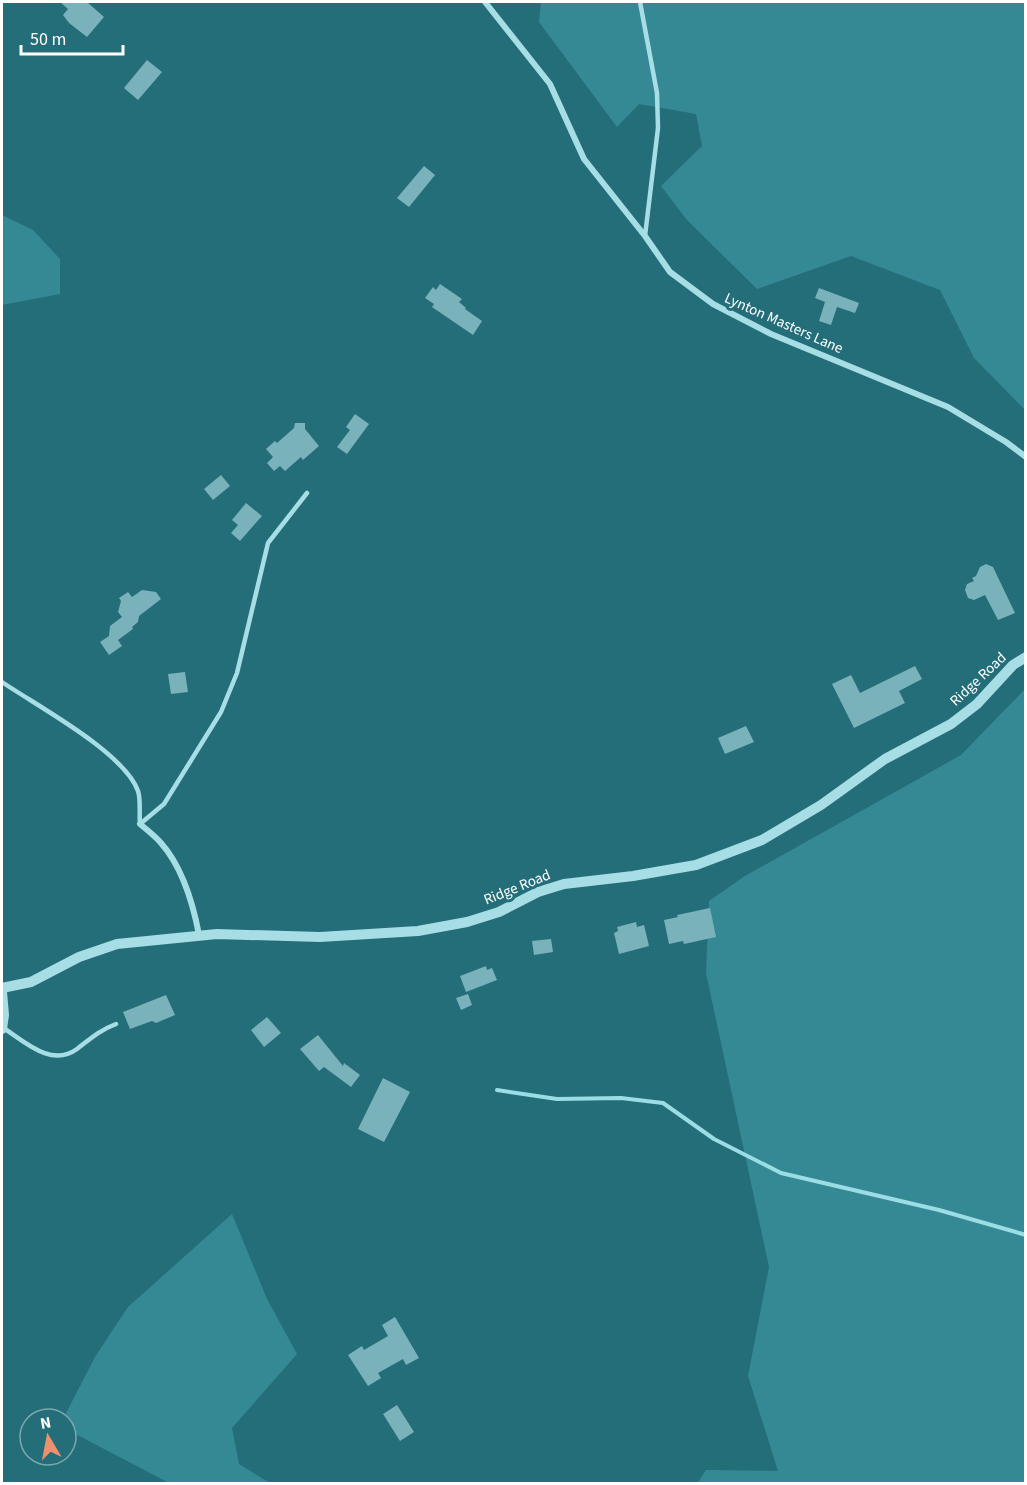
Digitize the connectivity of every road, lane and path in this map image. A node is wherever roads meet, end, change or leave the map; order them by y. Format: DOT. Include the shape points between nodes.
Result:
graph roads {
  1 [pos="485,2"];
  2 [pos="640,2"];
  3 [pos="645,236"];
  4 [pos="1026,457"];
  5 [pos="307,493"];
  6 [pos="1026,657"];
  7 [pos="2,682"];
  8 [pos="140,824"];
  9 [pos="199,935"];
  10 [pos="2,990"];
  11 [pos="116,1024"];
  12 [pos="2,1028"];
  1 -- 3 [label="street, Lynton Masters Lane" via="550,84 584,159"];
  2 -- 3 [label="lane" via="657,93 658,128"];
  3 -- 4 [label="street, Lynton Masters Lane" via="670,272 713,304 771,334 948,407"];
  5 -- 8 [label="lane" via="268,543 237,673 221,712 164,804"];
  6 -- 9 [label="street, Ridge Road" via="951,724 885,759 821,805 762,840 696,865 564,884 499,912 418,932 320,937"];
  7 -- 8 [label="lane" via="102,748 124,768 138,792"];
  8 -- 9 [label="street" via="161,842 181,874"];
  9 -- 10 [label="street, Ridge Road" via="103,947 31,982"];
  10 -- 12 [label="street"];
  11 -- 12 [label="lane" via="74,1052 62,1055 38,1051"];
}
